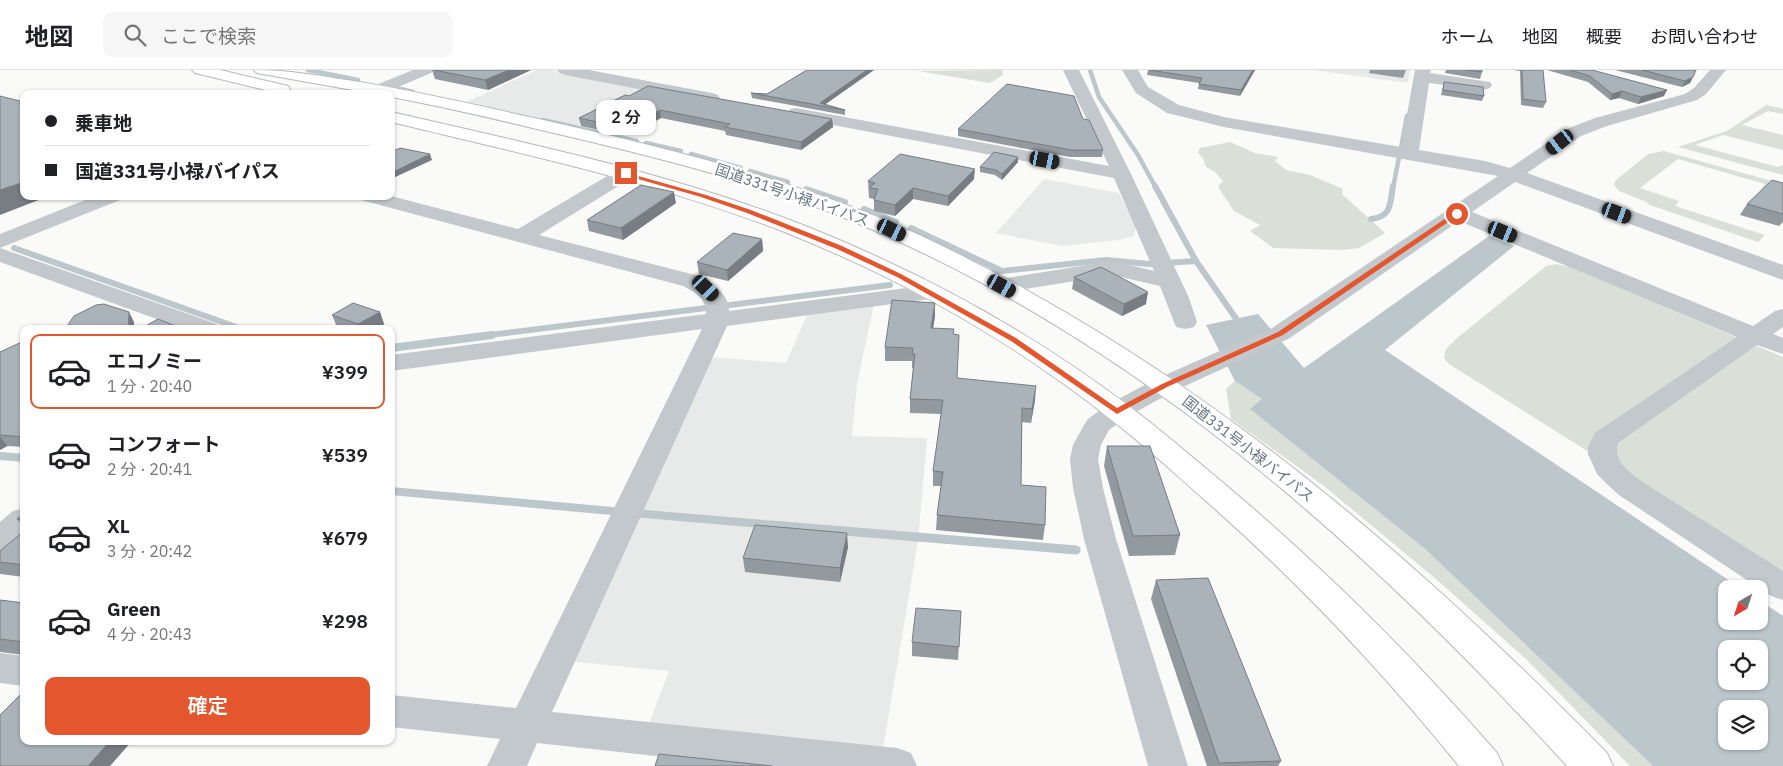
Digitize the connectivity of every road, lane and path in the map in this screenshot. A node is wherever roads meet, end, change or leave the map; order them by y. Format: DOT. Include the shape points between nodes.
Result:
graph roads {
  1 [pos="200,70"];
  2 [pos="262,70"];
  3 [pos="426,70"];
  4 [pos="565,70"];
  5 [pos="1071,70"];
  6 [pos="1130,70"];
  7 [pos="1718,70"];
  8 [pos="1423,73"];
  9 [pos="1484,85"];
  10 [pos="285,90"];
  11 [pos="363,90"];
  12 [pos="378,90"];
  13 [pos="1663,90"];
  14 [pos="395,97"];
  15 [pos="1691,97"];
  16 [pos="731,101"];
  17 [pos="780,110"];
  18 [pos="395,118"];
  19 [pos="1409,154"];
  20 [pos="626,173"];
  21 [pos="1122,174"];
  22 [pos="1514,175"];
  23 [pos="103,200"];
  24 [pos="383,200"];
  25 [pos="1457,214"];
  26 [pos="522,236"];
  27 [pos="0,242"];
  28 [pos="0,255"];
  29 [pos="1164,271"];
  30 [pos="1783,273"];
  31 [pos="1002,286"];
  32 [pos="930,292"];
  33 [pos="717,312"];
  34 [pos="1783,316"];
  35 [pos="1185,322"];
  36 [pos="197,325"];
  37 [pos="1756,336"];
  38 [pos="1783,347"];
  39 [pos="395,362"];
  40 [pos="1164,385"];
  41 [pos="1117,411"];
  42 [pos="20,522"];
  43 [pos="0,540"];
  44 [pos="1783,587"];
  45 [pos="0,668"];
  46 [pos="20,670"];
  47 [pos="395,711"];
  48 [pos="526,725"];
  49 [pos="507,766"];
  50 [pos="897,766"];
  51 [pos="1168,766"];
  52 [pos="1482,766"];
  53 [pos="1594,766"];
  1 -- 10 [label="highway"];
  2 -- 11 [label="highway, 国道331号小禄バイパス"];
  3 -- 12 [label="street"];
  4 -- 16 [label="street"];
  5 -- 21 [label="street"];
  6 -- 19 [label="street" via="1142,90 1173,109 1224,122"];
  7 -- 15 [label="street"];
  8 -- 9 [label="street"];
  8 -- 19 [label="street"];
  13 -- 15 [label="street"];
  14 -- 31 [label="highway, 国道331号小禄バイパス" via="633,146 788,191 892,230"];
  15 -- 22 [label="street" via="1587,126"];
  17 -- 21 [label="street"];
  18 -- 20 [label="highway, 国道331号小禄バイパス"];
  19 -- 22 [label="street"];
  20 -- 26 [label="street"];
  20 -- 32 [label="highway, 国道331号小禄バイパス" via="704,196 789,227"];
  21 -- 29 [label="street"];
  22 -- 25 [label="street"];
  22 -- 30 [label="street"];
  23 -- 27 [label="street"];
  24 -- 26 [label="street"];
  25 -- 37 [label="street"];
  25 -- 40 [label="street" via="1280,333"];
  26 -- 33 [label="street" via="691,281 706,288 714,297"];
  28 -- 36 [label="street"];
  29 -- 31 [label="street" via="1100,270"];
  29 -- 35 [label="street"];
  31 -- 40 [label="highway, 国道331号小禄バイパス" via="1115,352"];
  32 -- 33 [label="street"];
  32 -- 41 [label="highway, 国道331号小禄バイパス" via="1028,349"];
  33 -- 39 [label="street"];
  33 -- 48 [label="street"];
  34 -- 37 [label="street"];
  37 -- 38 [label="street"];
  37 -- 44 [label="street" via="1605,439 1600,448 1612,473 1630,488"];
  40 -- 41 [label="street"];
  40 -- 53 [label="highway, 国道331号小禄バイパス" via="1280,472 1425,594"];
  41 -- 51 [label="street" via="1098,426 1087,446 1084,459 1088,488 1100,539"];
  41 -- 52 [label="highway, 国道331号小禄バイパス" via="1287,556 1372,640"];
  42 -- 43 [label="street"];
  45 -- 46 [label="street"];
  47 -- 48 [label="street"];
  48 -- 49 [label="street"];
  48 -- 50 [label="street"];
}
